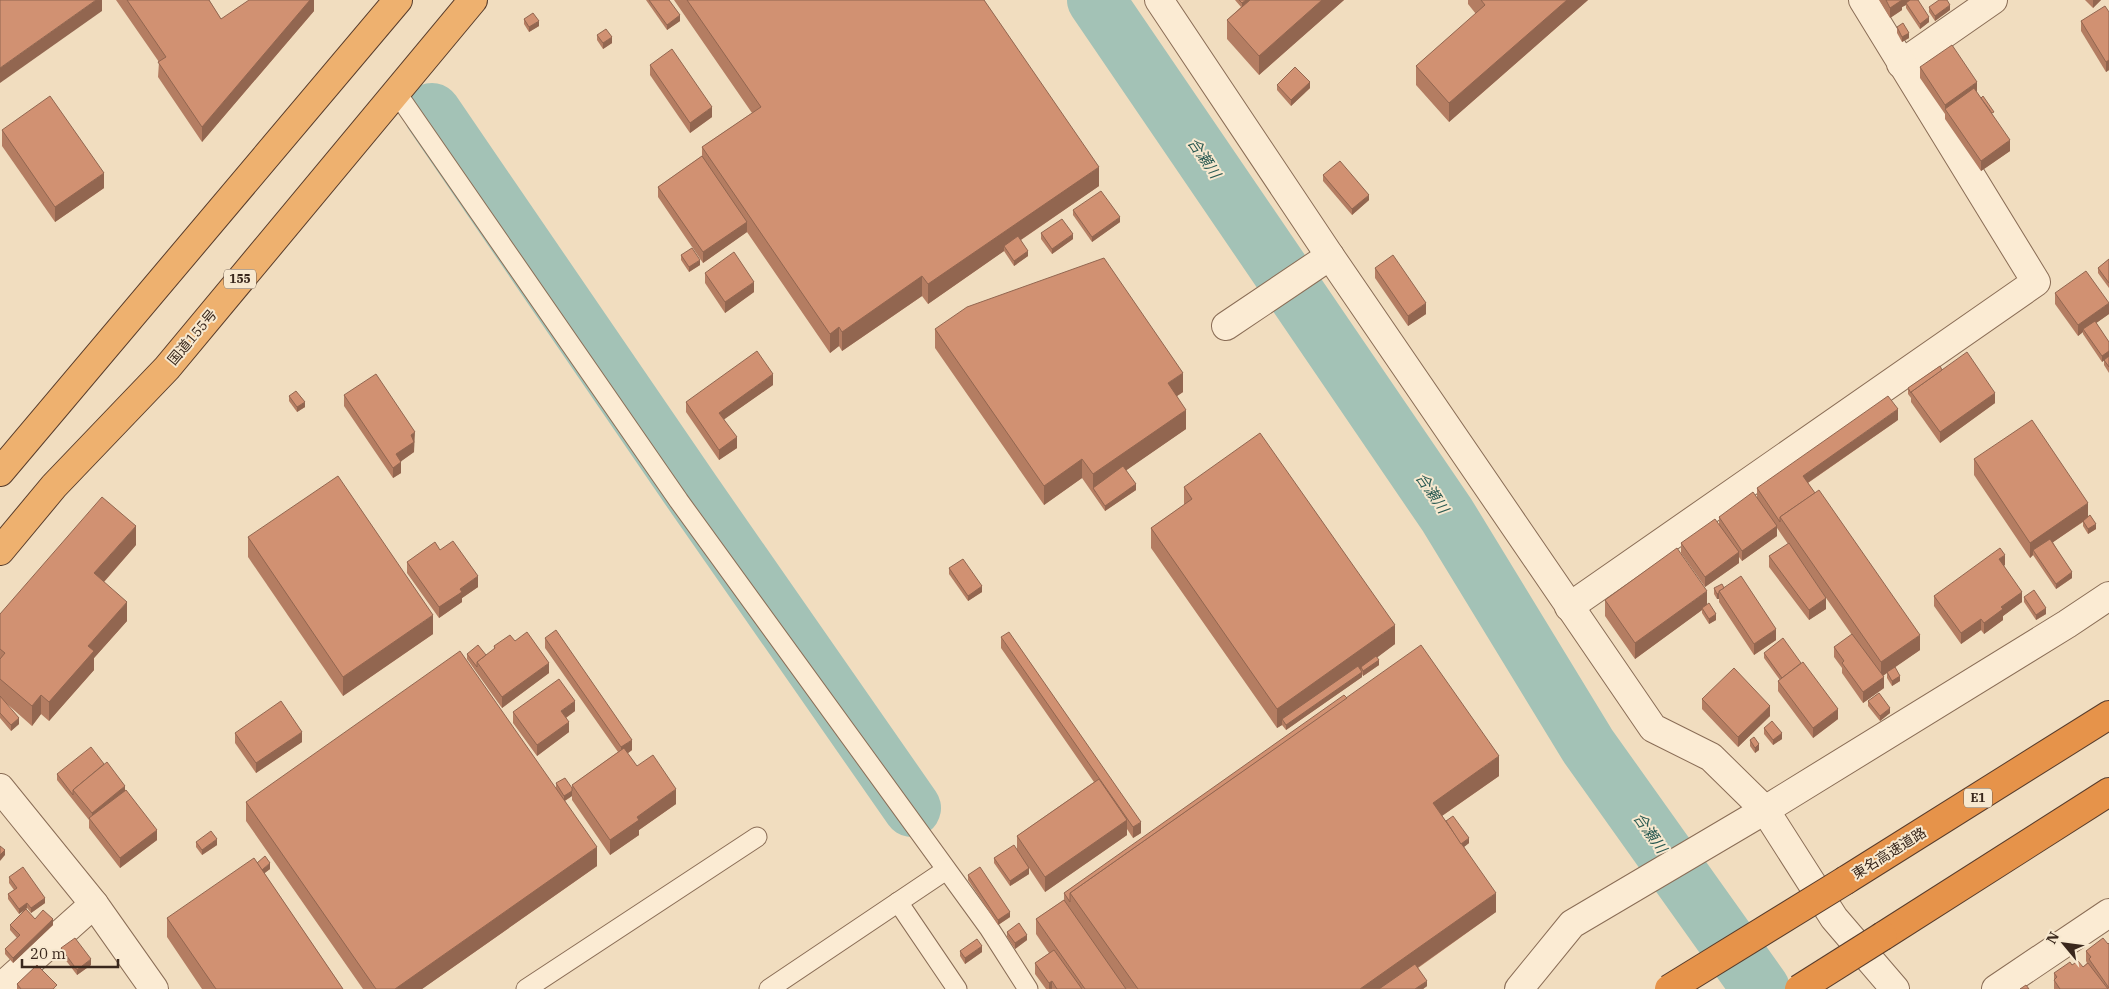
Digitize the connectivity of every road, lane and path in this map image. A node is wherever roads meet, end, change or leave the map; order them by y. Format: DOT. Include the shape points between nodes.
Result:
graph roads {
  1 [pos="398,0"];
  2 [pos="473,0"];
  3 [pos="1159,0"];
  4 [pos="1863,0"];
  5 [pos="1994,0"];
  6 [pos="1901,64"];
  7 [pos="396,92"];
  8 [pos="1330,256"];
  9 [pos="1226,326"];
  10 [pos="0,472"];
  11 [pos="0,551"];
  12 [pos="2109,596"];
  13 [pos="1569,607"];
  14 [pos="2109,715"];
  15 [pos="0,788"];
  16 [pos="2109,792"];
  17 [pos="1766,810"];
  18 [pos="757,837"];
  19 [pos="946,870"];
  20 [pos="898,902"];
  21 [pos="94,904"];
  22 [pos="2109,913"];
  23 [pos="0,988"];
  24 [pos="154,989"];
  25 [pos="526,989"];
  26 [pos="769,989"];
  27 [pos="957,989"];
  28 [pos="1028,989"];
  29 [pos="1519,989"];
  30 [pos="1669,989"];
  31 [pos="1799,989"];
  32 [pos="1894,989"];
  33 [pos="1996,989"];
  1 -- 10 [label="highway"];
  2 -- 7 [label="highway, 国道155号 / 155"];
  3 -- 8 [label="street"];
  4 -- 6 [label="street"];
  5 -- 6 [label="street"];
  6 -- 13 [label="street" via="2036,282"];
  7 -- 11 [label="highway, 国道155号 / 155" via="167,368 54,486"];
  7 -- 19 [label="lane" via="684,509"];
  8 -- 9 [label="street"];
  8 -- 13 [label="street"];
  12 -- 17 [label="street"];
  13 -- 17 [label="street" via="1653,728 1711,757"];
  14 -- 30 [label="highway, 東名高速道路 / E1, bridge"];
  15 -- 21 [label="street"];
  16 -- 31 [label="highway, bridge"];
  17 -- 29 [label="street" via="1572,924"];
  17 -- 32 [label="street" via="1834,918"];
  18 -- 25 [label="lane"];
  19 -- 20 [label="lane"];
  19 -- 28 [label="lane"];
  20 -- 26 [label="lane"];
  20 -- 27 [label="lane"];
  21 -- 23 [label="street"];
  21 -- 24 [label="street"];
  22 -- 33 [label="street"];
}
